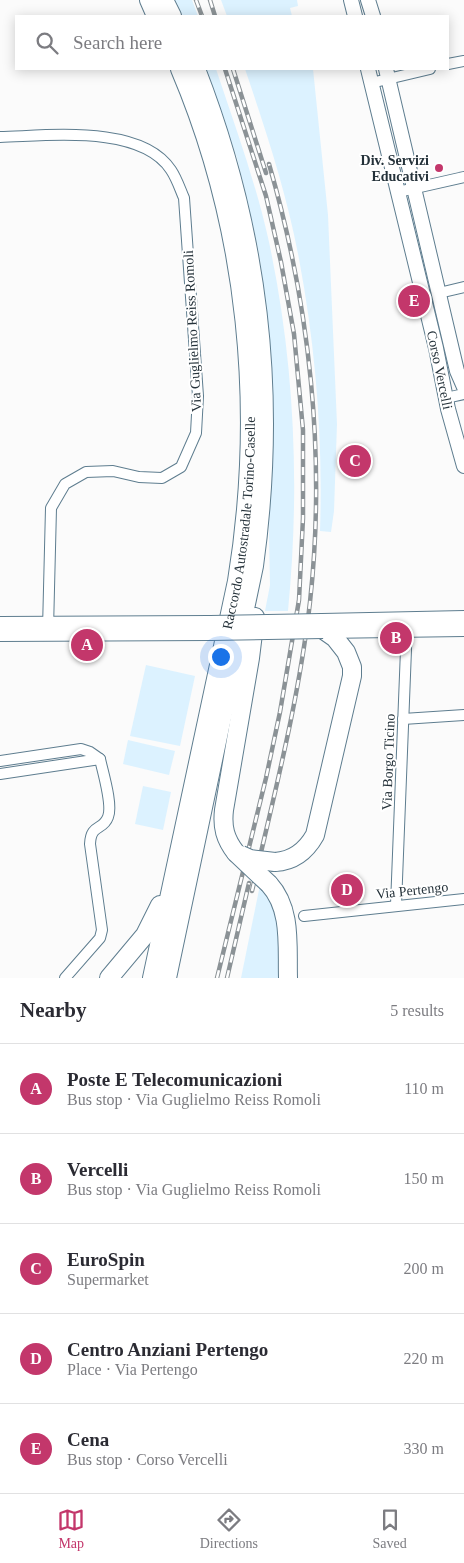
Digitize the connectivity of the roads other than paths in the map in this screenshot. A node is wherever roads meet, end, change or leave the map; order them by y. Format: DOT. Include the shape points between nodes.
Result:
graph roads {
  1 [pos="148,0"];
  2 [pos="164,0"];
  3 [pos="351,0"];
  4 [pos="368,0"];
  5 [pos="156,15"];
  6 [pos="172,15"];
  7 [pos="355,15"];
  8 [pos="372,15"];
  9 [pos="464,60"];
  10 [pos="449,64"];
  11 [pos="180,70"];
  12 [pos="196,70"];
  13 [pos="368,70"];
  14 [pos="422,70"];
  15 [pos="388,74"];
  16 [pos="371,83"];
  17 [pos="0,137"];
  18 [pos="464,177"];
  19 [pos="415,188"];
  20 [pos="398,192"];
  21 [pos="464,287"];
  22 [pos="439,293"];
  23 [pos="464,387"];
  24 [pos="464,394"];
  25 [pos="446,398"];
  26 [pos="464,466"];
  27 [pos="260,514"];
  28 [pos="464,618"];
  29 [pos="0,624"];
  30 [pos="407,624"];
  31 [pos="323,627"];
  32 [pos="48,629"];
  33 [pos="464,629"];
  34 [pos="0,634"];
  35 [pos="464,715"];
  36 [pos="403,719"];
  37 [pos="100,759"];
  38 [pos="0,761"];
  39 [pos="198,764"];
  40 [pos="0,774"];
  41 [pos="236,853"];
  42 [pos="464,898"];
  43 [pos="396,905"];
  44 [pos="304,916"];
  45 [pos="65,978"];
  46 [pos="109,978"];
  47 [pos="152,978"];
  48 [pos="167,978"];
  49 [pos="288,978"];
  1 -- 5 [label="highway"];
  2 -- 6 [label="highway"];
  3 -- 7 [label="main road"];
  4 -- 8 [label="main road"];
  9 -- 10 [label="street"];
  11 -- 39 [label="highway, Raccordo Autostradale Torino-Caselle" via="206,141 234,247 244,307 250,400 241,557"];
  12 -- 27 [label="highway, Raccordo Autostradale Torino-Caselle" via="230,171 248,245 258,306 264,423"];
  13 -- 16 [label="main road, Corso Vercelli"];
  14 -- 15 [label="street"];
  15 -- 16 [label="street"];
  15 -- 19 [label="main road, Corso Vercelli"];
  16 -- 20 [label="main road, Corso Vercelli"];
  17 -- 32 [label="street, Via Guglielmo Reiss Romoli" via="111,137 150,150 171,170 184,198 198,396 196,433 181,467 162,478 113,471 86,472 65,484 51,508"];
  18 -- 19 [label="street"];
  19 -- 20 [label="street"];
  19 -- 22 [label="main road, Corso Vercelli"];
  20 -- 25 [label="main road, Corso Vercelli"];
  21 -- 22 [label="street"];
  22 -- 23 [label="main road, Corso Vercelli" via="457,371"];
  24 -- 25 [label="street"];
  25 -- 26 [label="main road, Corso Vercelli"];
  27 -- 41 [label="highway" via="261,574 224,810 223,828"];
  27 -- 48 [label="highway, Raccordo Autostradale Torino-Caselle" via="254,566"];
  28 -- 30 [label="main road"];
  29 -- 32 [label="main road"];
  30 -- 31 [label="main road"];
  30 -- 33 [label="main road"];
  30 -- 36 [label="street, Via Borgo Ticino"];
  31 -- 32 [label="main road, bridge"];
  31 -- 41 [label="highway, bridge" via="346,652 352,676 316,836 306,849 282,862 250,859"];
  32 -- 34 [label="main road"];
  35 -- 36 [label="street"];
  36 -- 43 [label="street, Via Borgo Ticino"];
  37 -- 38 [label="street" via="80,749"];
  37 -- 40 [label="street"];
  37 -- 45 [label="street" via="109,816 90,834 90,844 102,930 100,938"];
  39 -- 46 [label="highway" via="155,917 139,944"];
  39 -- 47 [label="highway, Raccordo Autostradale Torino-Caselle"];
  41 -- 49 [label="highway, bridge" via="276,891 283,906"];
  42 -- 43 [label="street, Via Pertengo"];
  43 -- 44 [label="street, Via Pertengo"];
}
